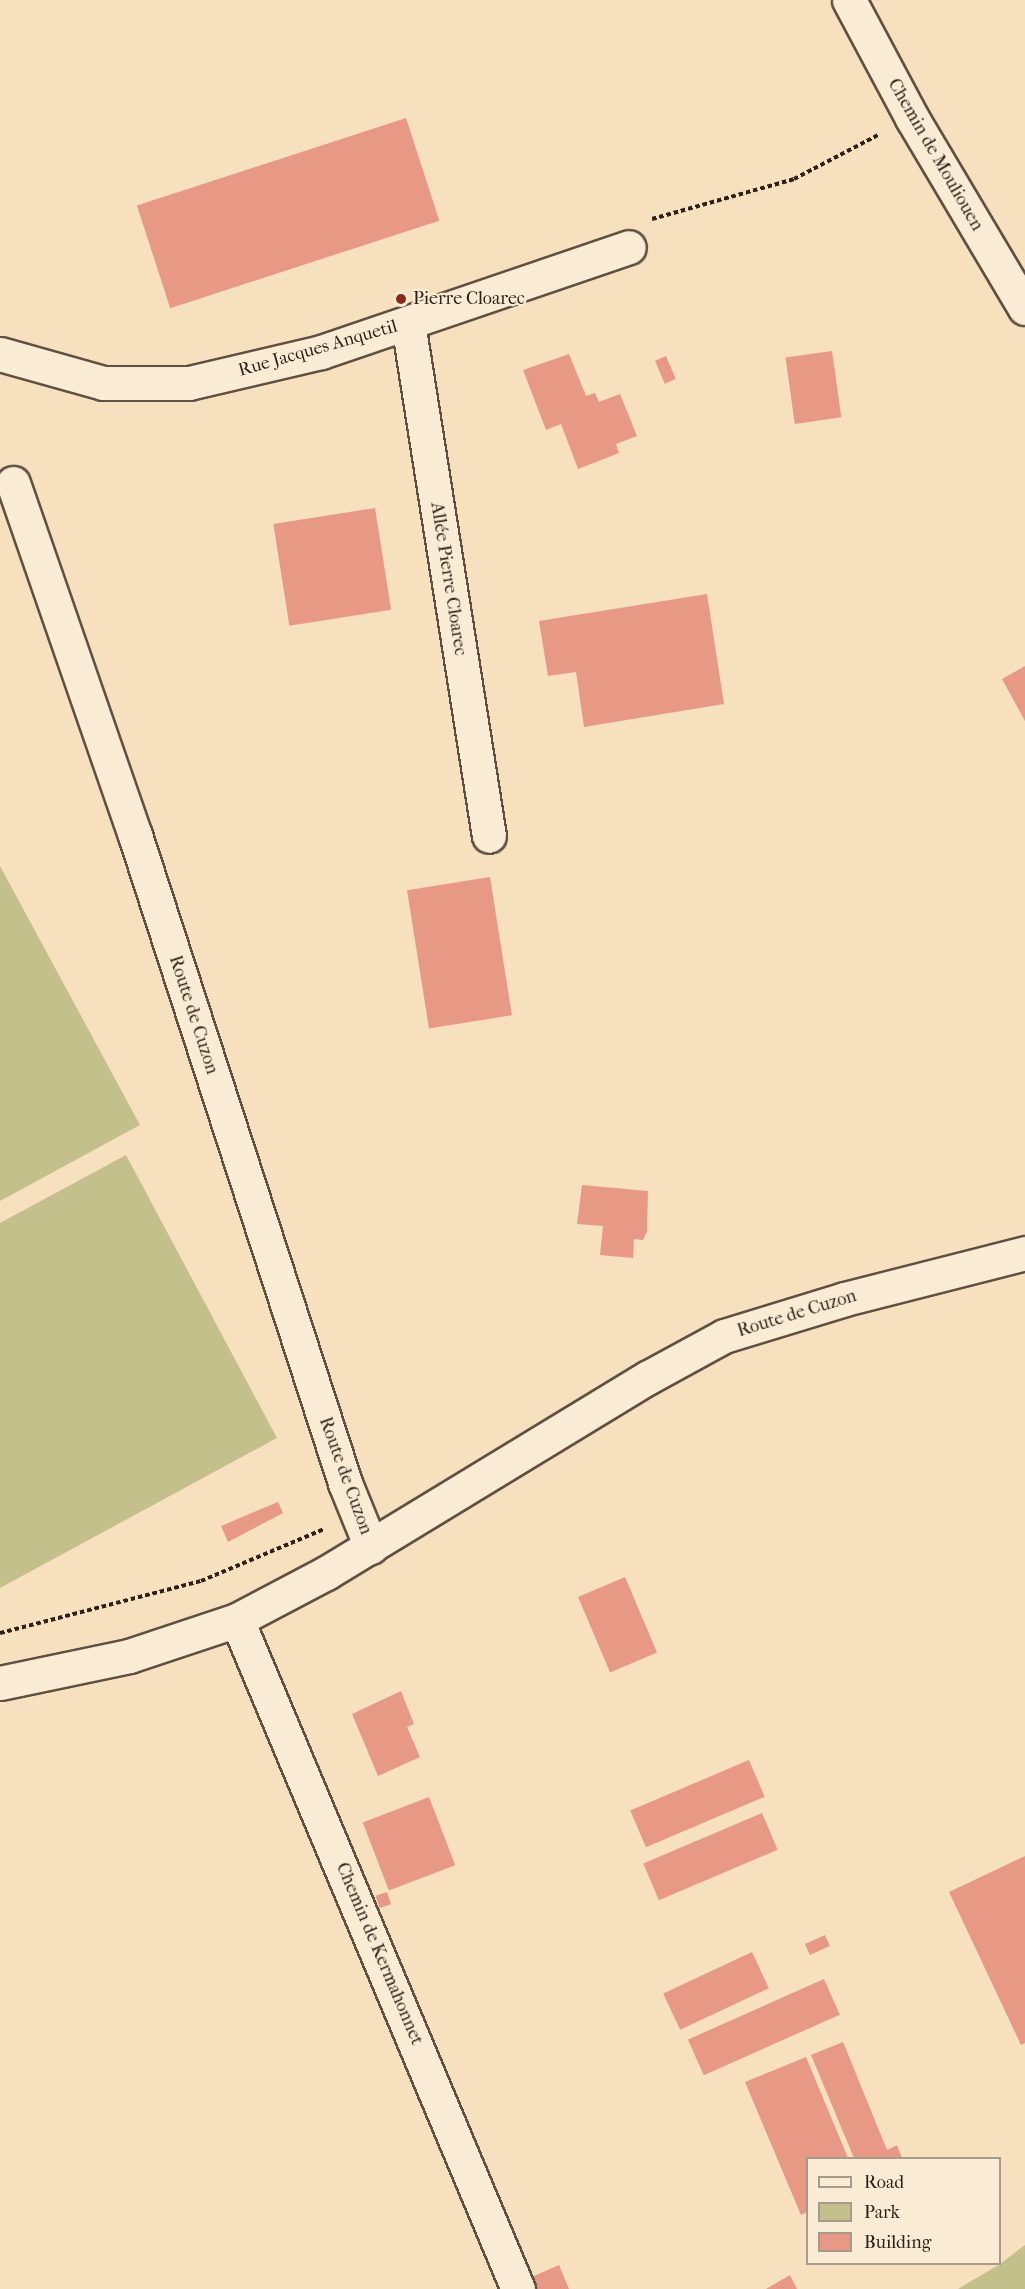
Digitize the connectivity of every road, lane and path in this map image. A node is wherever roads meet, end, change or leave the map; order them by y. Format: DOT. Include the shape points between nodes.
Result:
graph roads {
  1 [pos="849,0"];
  2 [pos="912,118"];
  3 [pos="629,248"];
  4 [pos="1025,308"];
  5 [pos="408,323"];
  6 [pos="0,354"];
  7 [pos="13,483"];
  8 [pos="489,836"];
  9 [pos="1025,1253"];
  10 [pos="368,1549"];
  11 [pos="237,1620"];
  12 [pos="0,1633"];
  13 [pos="0,1683"];
  14 [pos="518,2289"];
  1 -- 2 [label="street, Chemin de Mouliouen"];
  2 -- 3 [label="path" via="794,179 633,226"];
  2 -- 4 [label="street, Chemin de Mouliouen"];
  3 -- 5 [label="street, Rue Jacques Anquetil"];
  5 -- 6 [label="street, Rue Jacques Anquetil" via="299,358 189,383 103,383"];
  5 -- 8 [label="street, Allée Pierre Cloarec"];
  7 -- 10 [label="street, Route de Cuzon" via="135,835"];
  9 -- 10 [label="street, Route de Cuzon" via="845,1299 724,1336 647,1378"];
  10 -- 11 [label="street, Route de Cuzon"];
  10 -- 12 [label="path" via="330,1526 201,1581"];
  11 -- 13 [label="street, Route de Cuzon" via="145,1652"];
  11 -- 14 [label="street, Chemin de Kermahonnet"];
}
